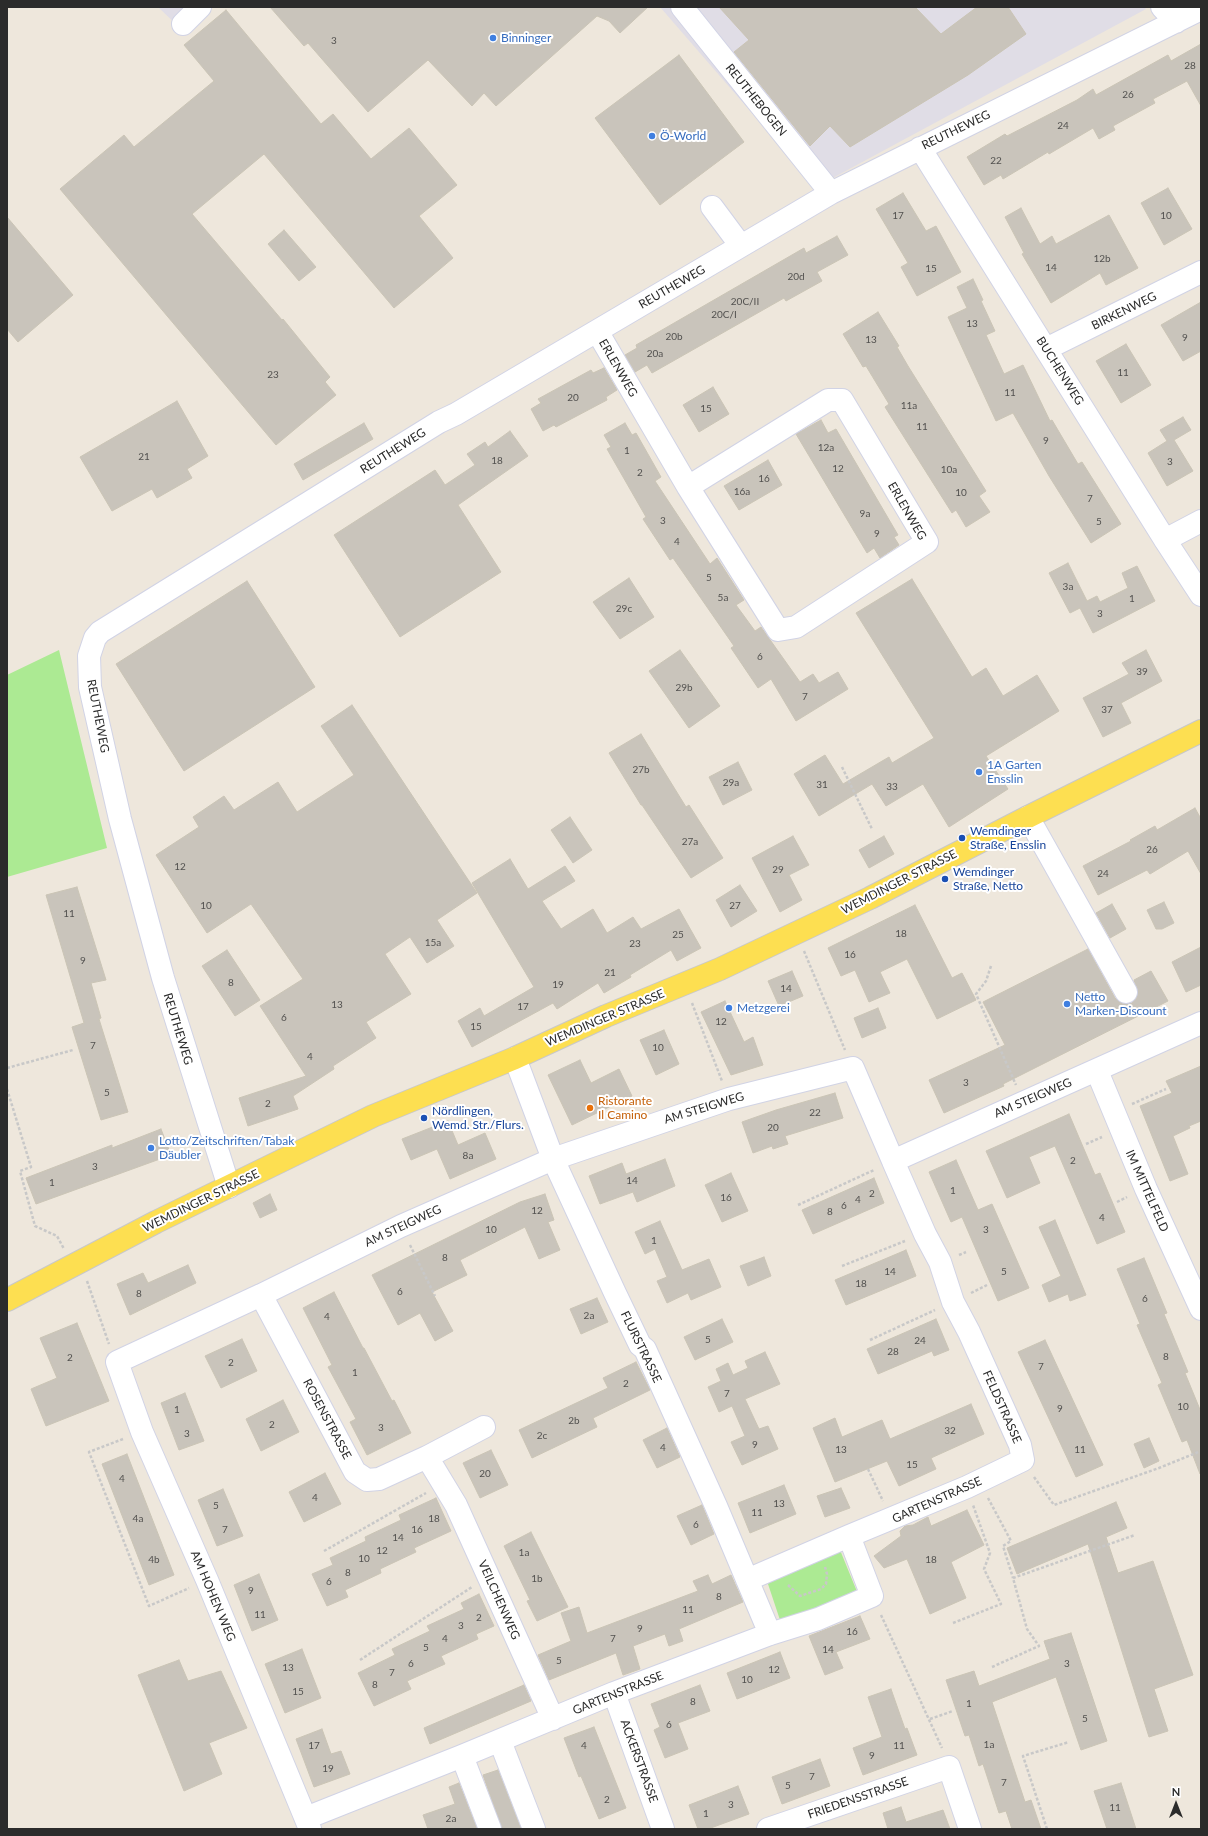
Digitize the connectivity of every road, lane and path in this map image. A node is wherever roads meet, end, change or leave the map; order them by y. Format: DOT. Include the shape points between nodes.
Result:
graph roads {
  1 [pos="200,7"];
  2 [pos="682,7"];
  3 [pos="1201,8"];
  4 [pos="1169,15"];
  5 [pos="183,24"];
  6 [pos="920,148"];
  7 [pos="831,193"];
  8 [pos="712,207"];
  9 [pos="741,246"];
  10 [pos="1201,272"];
  11 [pos="597,331"];
  12 [pos="1046,349"];
  13 [pos="688,487"];
  14 [pos="1201,521"];
  15 [pos="1165,540"];
  16 [pos="1201,595"];
  17 [pos="1201,732"];
  18 [pos="842,767"];
  19 [pos="1028,817"];
  20 [pos="872,830"];
  21 [pos="794,933"];
  22 [pos="991,966"];
  23 [pos="684,984"];
  24 [pos="1126,992"];
  25 [pos="1201,1023"];
  26 [pos="73,1050"];
  27 [pos="515,1058"];
  28 [pos="7,1068"];
  29 [pos="853,1068"];
  30 [pos="1097,1071"];
  31 [pos="7,1089"];
  32 [pos="1166,1089"];
  33 [pos="729,1099"];
  34 [pos="1023,1102"];
  35 [pos="1114,1112"];
  36 [pos="553,1159"];
  37 [pos="893,1161"];
  38 [pos="229,1187"];
  39 [pos="798,1205"];
  40 [pos="401,1226"];
  41 [pos="925,1234"];
  42 [pos="62,1246"];
  43 [pos="842,1266"];
  44 [pos="86,1278"];
  45 [pos="261,1295"];
  46 [pos="435,1296"];
  47 [pos="7,1300"];
  48 [pos="953,1302"];
  49 [pos="1201,1310"];
  50 [pos="870,1340"];
  51 [pos="117,1362"];
  52 [pos="484,1427"];
  53 [pos="142,1432"];
  54 [pos="1201,1451"];
  55 [pos="427,1457"];
  56 [pos="1023,1460"];
  57 [pos="868,1469"];
  58 [pos="443,1483"];
  59 [pos="973,1484"];
  60 [pos="891,1520"];
  61 [pos="1135,1535"];
  62 [pos="849,1536"];
  63 [pos="820,1549"];
  64 [pos="324,1551"];
  65 [pos="782,1565"];
  66 [pos="488,1576"];
  67 [pos="1013,1578"];
  68 [pos="207,1580"];
  69 [pos="747,1580"];
  70 [pos="872,1596"];
  71 [pos="953,1623"];
  72 [pos="770,1634"];
  73 [pos="360,1660"];
  74 [pos="992,1667"];
  75 [pos="614,1693"];
  76 [pos="954,1711"];
  77 [pos="553,1719"];
  78 [pos="930,1719"];
  79 [pos="500,1741"];
  80 [pos="1069,1742"];
  81 [pos="462,1756"];
  82 [pos="949,1767"];
  83 [pos="308,1824"];
  84 [pos="490,1829"];
  85 [pos="534,1829"];
  86 [pos="663,1829"];
  87 [pos="768,1829"];
  88 [pos="970,1829"];
  89 [pos="1047,1829"];
  1 -- 5 [label="street"];
  2 -- 7 [label="street, REUTHEBOGEN"];
  3 -- 4 [label="street, REUTHEWEG"];
  4 -- 6 [label="street, REUTHEWEG"];
  6 -- 7 [label="street, REUTHEWEG"];
  6 -- 12 [label="street, BUCHENWEG"];
  7 -- 9 [label="street, REUTHEWEG"];
  8 -- 9 [label="street"];
  9 -- 11 [label="street, REUTHEWEG"];
  10 -- 12 [label="street, BIRKENWEG"];
  11 -- 13 [label="street, ERLENWEG"];
  11 -- 38 [label="street, REUTHEWEG" via="434,426 100,632 95,638 89,656 90,687 120,819 162,978"];
  12 -- 15 [label="street, BUCHENWEG"];
  13 -- 13 [label="street, ERLENWEG" via="778,630 796,627 927,542 842,400 828,400"];
  14 -- 15 [label="street"];
  15 -- 16 [label="street, BUCHENWEG"];
  17 -- 19 [label="main road, WEMDINGER STRASSE"];
  18 -- 20 [label="path"];
  19 -- 21 [label="main road, WEMDINGER STRASSE" via="870,898"];
  19 -- 24 [label="street"];
  21 -- 23 [label="main road, WEMDINGER STRASSE"];
  21 -- 29 [label="path"];
  22 -- 34 [label="path" via="986,981 976,994"];
  23 -- 27 [label="main road, WEMDINGER STRASSE"];
  23 -- 33 [label="path"];
  25 -- 30 [label="street, AM STEIGWEG"];
  26 -- 28 [label="path"];
  27 -- 36 [label="street, FLURSTRASSE"];
  27 -- 38 [label="main road, WEMDINGER STRASSE" via="373,1116"];
  29 -- 33 [label="street, AM STEIGWEG"];
  29 -- 37 [label="street"];
  30 -- 34 [label="street, AM STEIGWEG"];
  30 -- 35 [label="street, IM MITTELFELD"];
  31 -- 42 [label="path" via="30,1166 20,1171 35,1226 57,1236"];
  32 -- 35 [label="path"];
  33 -- 36 [label="street, AM STEIGWEG"];
  34 -- 37 [label="street, AM STEIGWEG"];
  35 -- 49 [label="street, IM MITTELFELD"];
  36 -- 40 [label="street, AM STEIGWEG"];
  36 -- 69 [label="street, FLURSTRASSE" via="618,1300 640,1345 645,1349"];
  37 -- 39 [label="path"];
  37 -- 41 [label="street, FELDSTRASSE"];
  38 -- 47 [label="main road, WEMDINGER STRASSE"];
  40 -- 45 [label="street, AM STEIGWEG"];
  40 -- 46 [label="path"];
  41 -- 43 [label="path"];
  41 -- 48 [label="street, FELDSTRASSE" via="940,1262"];
  44 -- 51 [label="path"];
  45 -- 51 [label="street, AM STEIGWEG"];
  45 -- 55 [label="street, ROSENSTRASSE" via="355,1472 367,1480 379,1479"];
  48 -- 50 [label="path"];
  48 -- 56 [label="street, FELDSTRASSE" via="1020,1445"];
  51 -- 53 [label="street, AM HOHEN WEG"];
  52 -- 55 [label="street, ROSENSTRASSE"];
  53 -- 68 [label="street, AM HOHEN WEG"];
  53 -- 68 [label="path" via="89,1452 149,1606"];
  54 -- 56 [label="path, FELDSTRASSE" via="1054,1505"];
  55 -- 58 [label="street"];
  56 -- 59 [label="street, GARTENSTRASSE"];
  57 -- 60 [label="path"];
  58 -- 64 [label="path"];
  58 -- 66 [label="street, VEILCHENWEG" via="456,1505"];
  59 -- 60 [label="street, GARTENSTRASSE"];
  59 -- 67 [label="path" via="1011,1541 1003,1546"];
  59 -- 71 [label="path" via="990,1553 984,1569 1001,1604"];
  60 -- 62 [label="street, GARTENSTRASSE"];
  61 -- 67 [label="path"];
  62 -- 63 [label="street, GARTENSTRASSE"];
  62 -- 70 [label="street"];
  63 -- 65 [label="street, GARTENSTRASSE"];
  63 -- 65 [label="path" via="827,1574 826,1584 821,1589 800,1596 788,1587"];
  65 -- 69 [label="street, GARTENSTRASSE"];
  66 -- 73 [label="path"];
  66 -- 77 [label="street, VEILCHENWEG"];
  67 -- 74 [label="path" via="1027,1629 1039,1646"];
  68 -- 83 [label="street, AM HOHEN WEG"];
  69 -- 72 [label="street, FLURSTRASSE"];
  70 -- 72 [label="street, GARTENSTRASSE" via="818,1619"];
  70 -- 78 [label="path"];
  72 -- 75 [label="street, GARTENSTRASSE"];
  75 -- 77 [label="street, GARTENSTRASSE"];
  75 -- 86 [label="street, ACKERSTRASSE"];
  76 -- 78 [label="path"];
  77 -- 79 [label="street, GARTENSTRASSE"];
  78 -- 82 [label="path"];
  79 -- 81 [label="street, GARTENSTRASSE"];
  79 -- 85 [label="street"];
  80 -- 89 [label="path" via="1023,1756"];
  81 -- 83 [label="street, GARTENSTRASSE"];
  81 -- 84 [label="street"];
  82 -- 87 [label="street, FRIEDENSSTRASSE"];
  82 -- 88 [label="street"];
}
